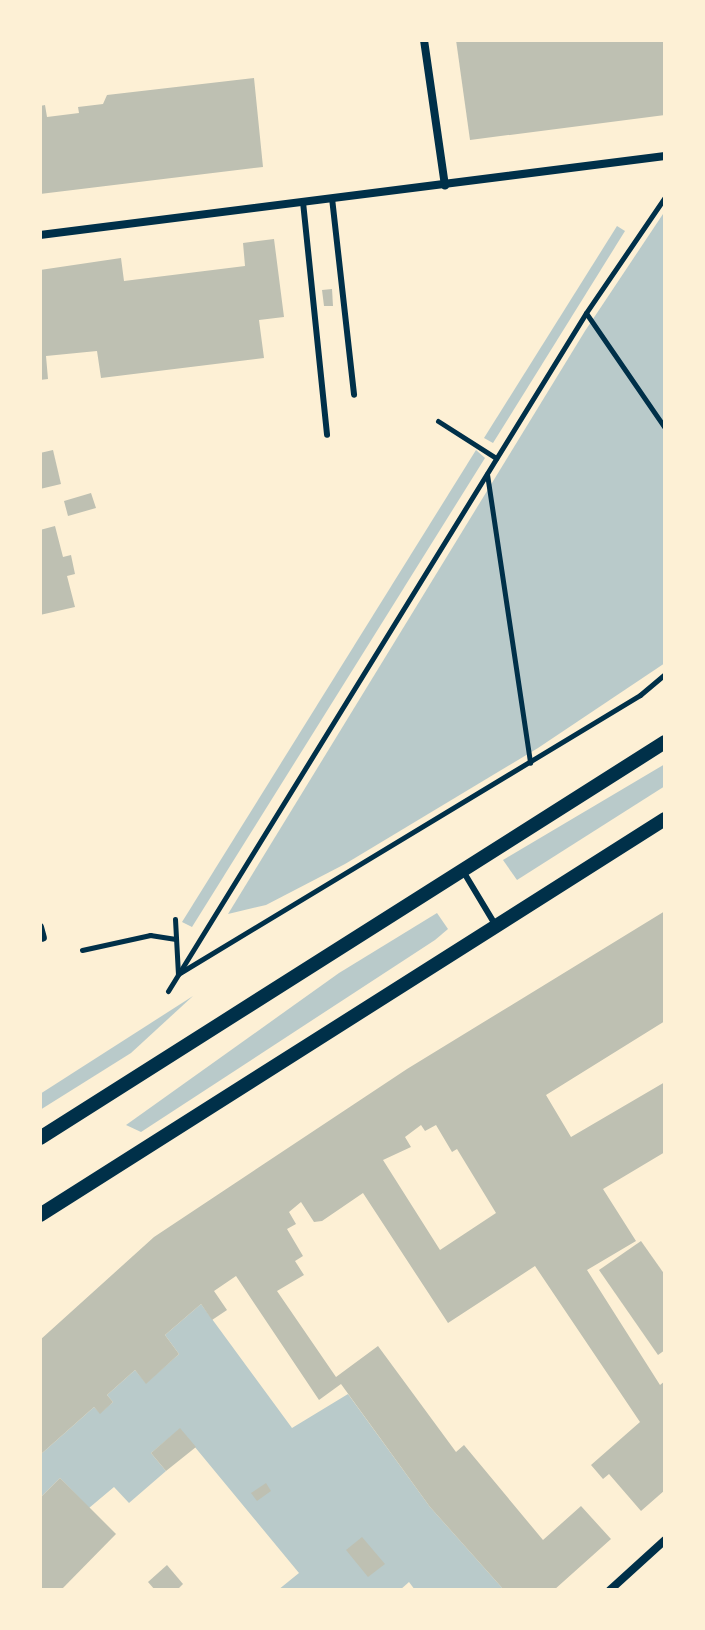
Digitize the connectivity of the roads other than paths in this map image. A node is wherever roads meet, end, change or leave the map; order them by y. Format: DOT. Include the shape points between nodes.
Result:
graph roads {
  1 [pos="424,40"];
  2 [pos="665,156"];
  3 [pos="445,185"];
  4 [pos="332,198"];
  5 [pos="303,202"];
  6 [pos="40,235"];
  7 [pos="354,395"];
  8 [pos="327,435"];
  9 [pos="665,742"];
  10 [pos="665,819"];
  11 [pos="461,869"];
  12 [pos="496,926"];
  13 [pos="40,927"];
  14 [pos="43,938"];
  15 [pos="40,1138"];
  16 [pos="40,1215"];
  17 [pos="665,1540"];
  18 [pos="610,1590"];
  1 -- 3 [label="street"];
  2 -- 3 [label="street"];
  3 -- 4 [label="street"];
  4 -- 5 [label="street"];
  4 -- 7 [label="lane"];
  5 -- 6 [label="street"];
  5 -- 8 [label="lane"];
  9 -- 11 [label="street"];
  10 -- 12 [label="street"];
  11 -- 12 [label="lane"];
  11 -- 15 [label="street"];
  12 -- 16 [label="street"];
  13 -- 14 [label="street"];
  17 -- 18 [label="street"];
}
